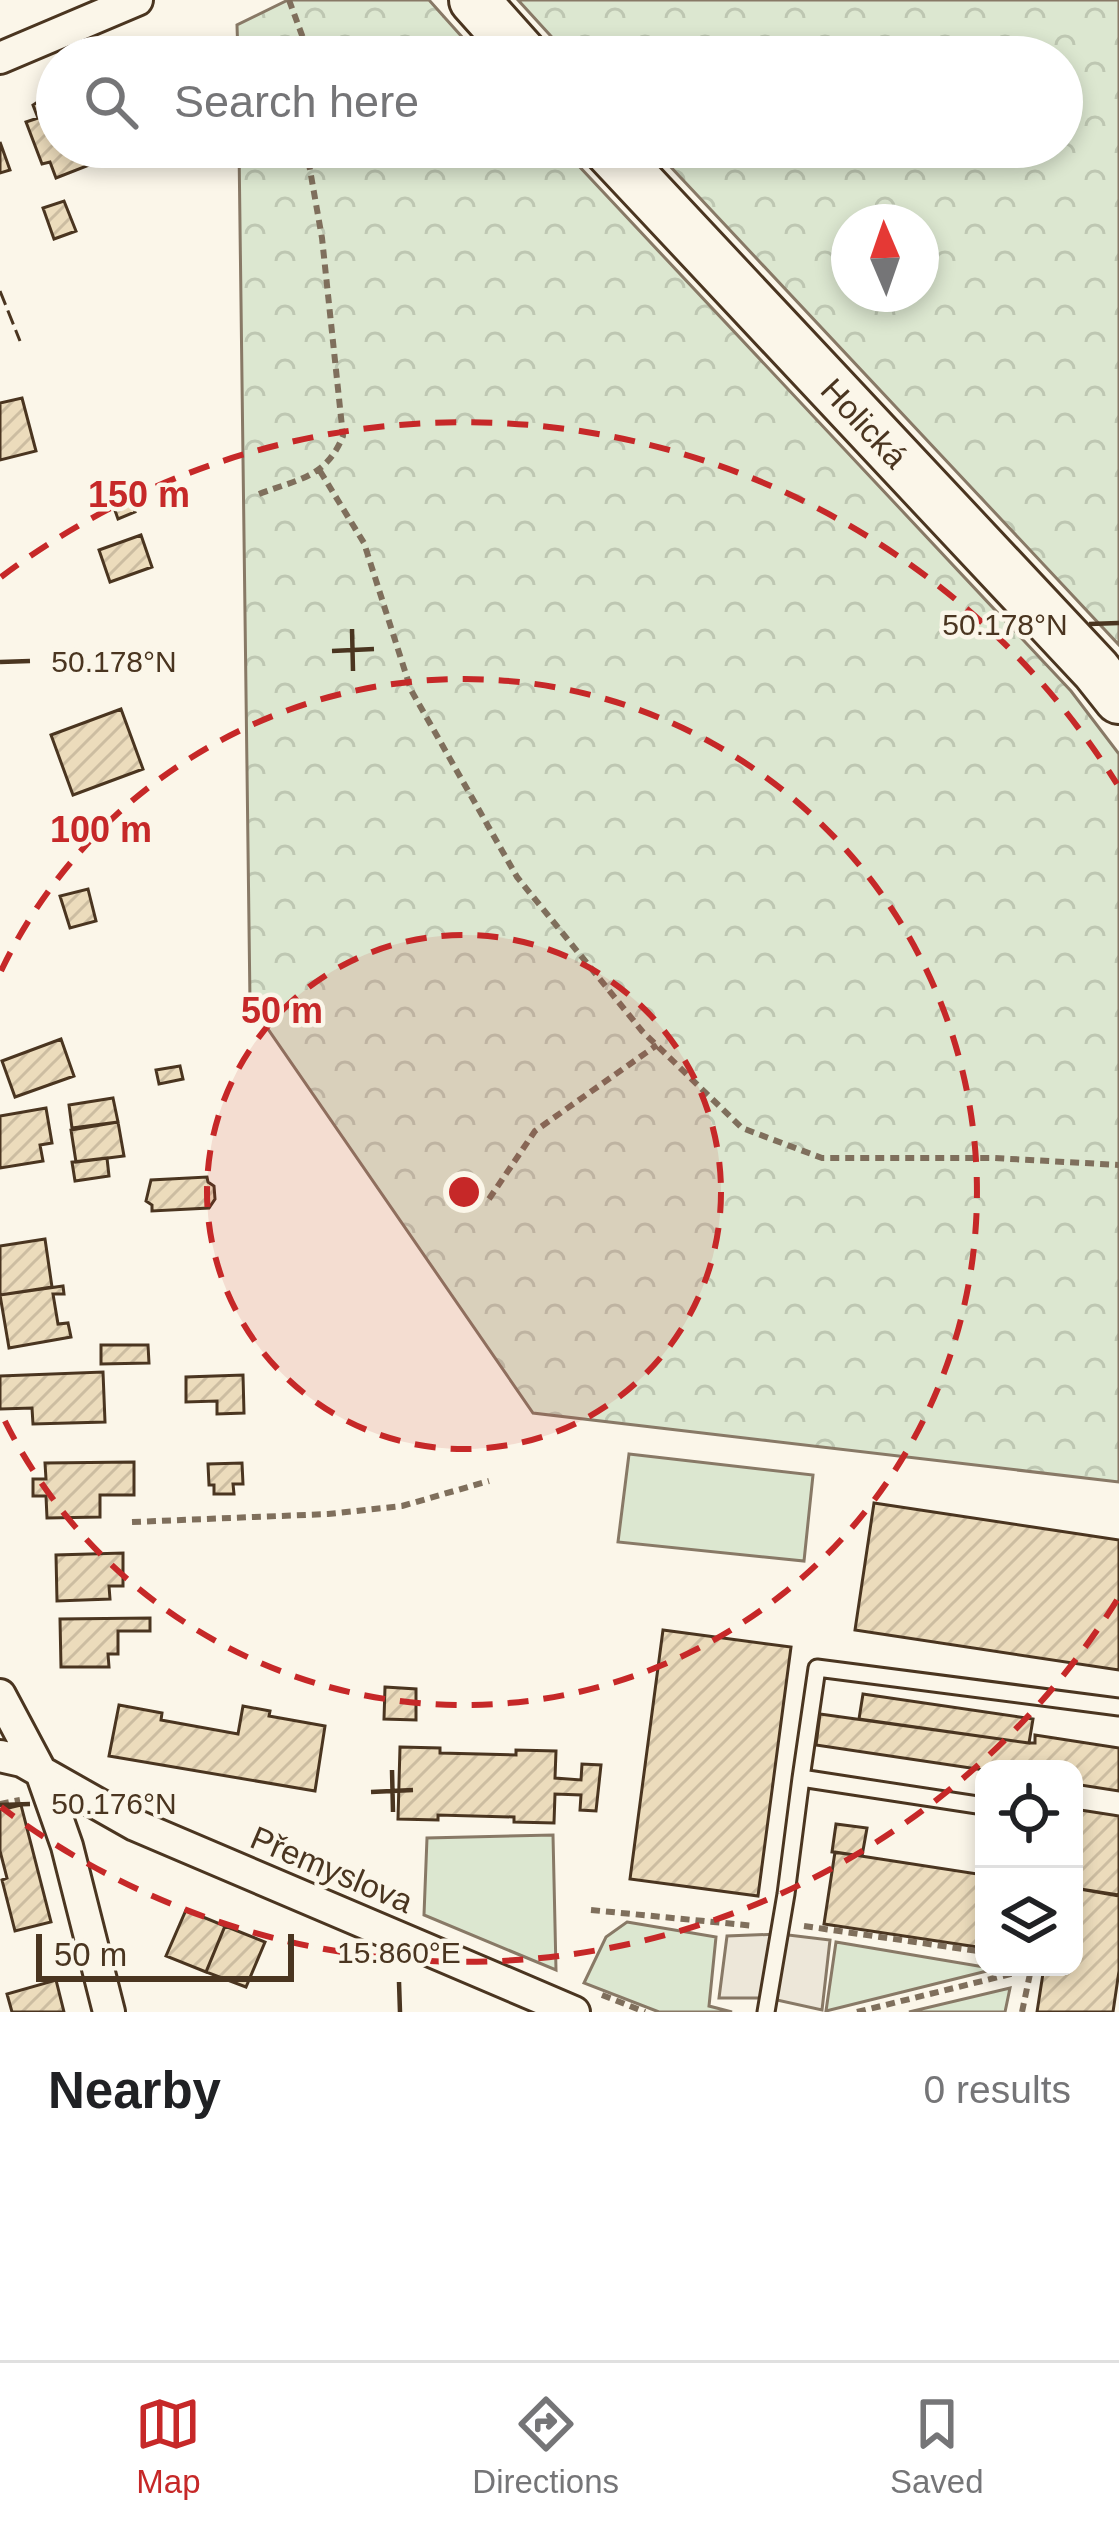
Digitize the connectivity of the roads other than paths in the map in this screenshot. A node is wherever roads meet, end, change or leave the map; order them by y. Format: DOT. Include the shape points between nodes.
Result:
graph roads {
  1 [pos="137,0"];
  2 [pos="474,0"];
  3 [pos="52,36"];
  4 [pos="506,36"];
  5 [pos="36,43"];
  6 [pos="0,58"];
  7 [pos="626,168"];
  8 [pos="1119,699"];
  9 [pos="0,1695"];
  10 [pos="1119,1707"];
  11 [pos="0,1756"];
  12 [pos="41,1772"];
  13 [pos="801,1778"];
  14 [pos="975,1805"];
  15 [pos="109,2012"];
  16 [pos="574,2012"];
  17 [pos="766,2012"];
  1 -- 3 [label="street"];
  2 -- 4 [label="main road"];
  5 -- 6 [label="street"];
  7 -- 8 [label="main road, Holická"];
  9 -- 12 [label="street"];
  10 -- 13 [label="lane" via="817,1668"];
  11 -- 12 [label="street, Přemyslova"];
  12 -- 15 [label="street"];
  12 -- 16 [label="street, Přemyslova" via="135,1825"];
  13 -- 14 [label="lane"];
  13 -- 17 [label="lane"];
}
